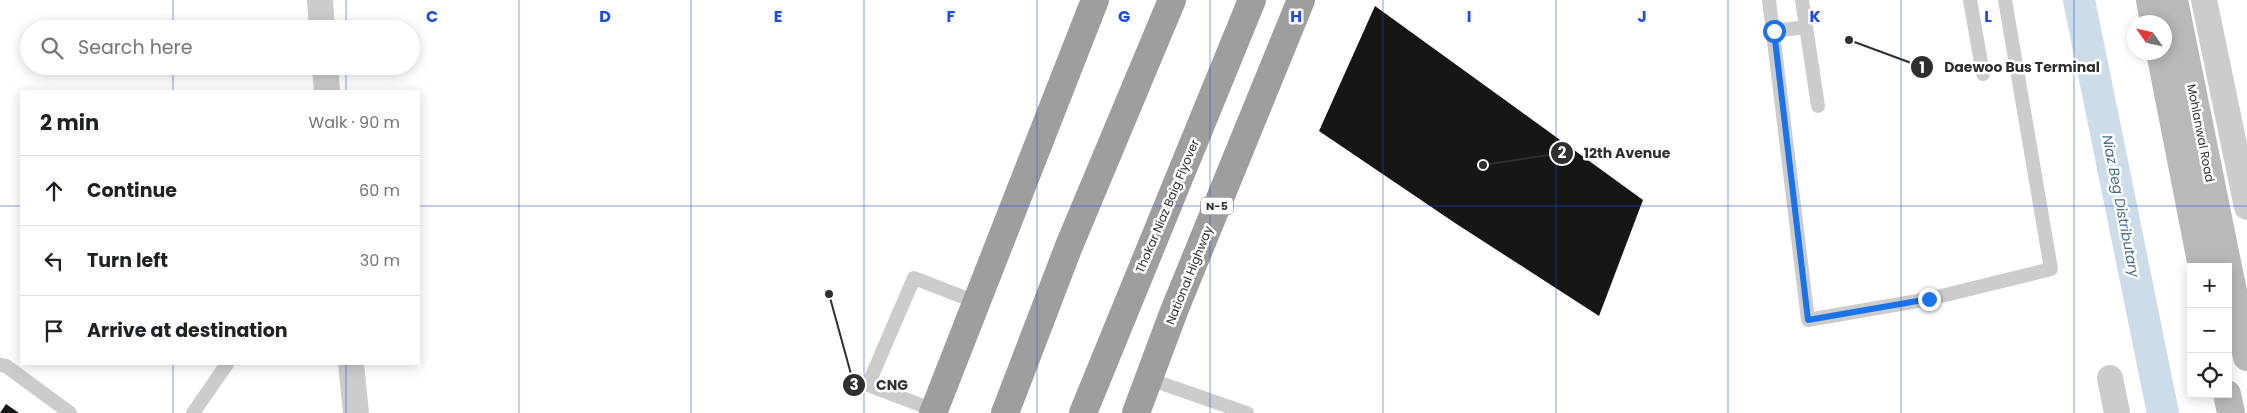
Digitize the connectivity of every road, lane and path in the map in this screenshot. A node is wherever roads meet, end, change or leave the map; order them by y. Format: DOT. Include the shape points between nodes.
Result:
graph roads {
  1 [pos="320,0"];
  2 [pos="1094,0"];
  3 [pos="1172,0"];
  4 [pos="1252,0"];
  5 [pos="1301,0"];
  6 [pos="1769,0"];
  7 [pos="1802,0"];
  8 [pos="1970,0"];
  9 [pos="2005,0"];
  10 [pos="2150,0"];
  11 [pos="2174,0"];
  12 [pos="2204,0"];
  13 [pos="2153,15"];
  14 [pos="321,20"];
  15 [pos="1806,27"];
  16 [pos="1774,31"];
  17 [pos="2162,60"];
  18 [pos="1984,74"];
  19 [pos="326,75"];
  20 [pos="327,90"];
  21 [pos="1818,106"];
  22 [pos="2247,206"];
  23 [pos="2201,263"];
  24 [pos="2227,263"];
  25 [pos="2232,286"];
  26 [pos="976,302"];
  27 [pos="2247,357"];
  28 [pos="0,365"];
  29 [pos="226,365"];
  30 [pos="351,365"];
  31 [pos="2110,378"];
  32 [pos="1149,379"];
  33 [pos="2228,398"];
  34 [pos="933,412"];
  35 [pos="70,413"];
  36 [pos="193,413"];
  37 [pos="356,413"];
  38 [pos="1005,413"];
  39 [pos="1083,413"];
  40 [pos="1136,413"];
  41 [pos="1247,413"];
  42 [pos="2117,413"];
  43 [pos="2231,413"];
  1 -- 14 [label="street"];
  2 -- 26 [label="highway"];
  3 -- 38 [label="highway" via="1069,246"];
  4 -- 39 [label="highway, Thokar Niaz Baig Flyover"];
  5 -- 32 [label="highway, National Highway / N-5"];
  6 -- 16 [label="lane"];
  7 -- 15 [label="lane"];
  8 -- 18 [label="lane"];
  9 -- 16 [label="lane" via="2051,269 1929,299 1808,320"];
  10 -- 13 [label="main road"];
  11 -- 24 [label="main road, Mohlanwal Road"];
  12 -- 22 [label="street"];
  15 -- 16 [label="lane"];
  15 -- 21 [label="lane"];
  17 -- 23 [label="main road, Mohlanwal Road"];
  19 -- 20 [label="street"];
  25 -- 27 [label="main road, Mohlanwal Road"];
  26 -- 34 [label="highway"];
  26 -- 34 [label="lane" via="914,278 868,386"];
  28 -- 35 [label="lane" via="6,366"];
  29 -- 36 [label="lane"];
  30 -- 37 [label="street"];
  31 -- 42 [label="street"];
  32 -- 40 [label="highway, National Highway / N-5"];
  32 -- 41 [label="lane"];
  33 -- 43 [label="main road"];
}
